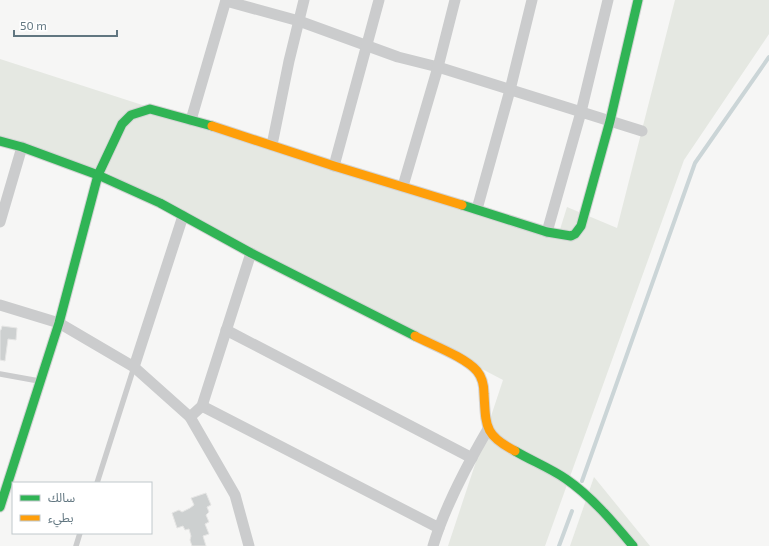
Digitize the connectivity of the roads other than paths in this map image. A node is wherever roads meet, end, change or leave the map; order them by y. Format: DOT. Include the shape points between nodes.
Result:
graph roads {
  1 [pos="226,0"];
  2 [pos="304,0"];
  3 [pos="378,0"];
  4 [pos="455,0"];
  5 [pos="532,0"];
  6 [pos="608,0"];
  7 [pos="638,0"];
  8 [pos="299,21"];
  9 [pos="366,45"];
  10 [pos="438,67"];
  11 [pos="510,90"];
  12 [pos="581,112"];
  13 [pos="191,120"];
  14 [pos="610,121"];
  15 [pos="642,131"];
  16 [pos="0,141"];
  17 [pos="272,144"];
  18 [pos="22,147"];
  19 [pos="334,166"];
  20 [pos="98,175"];
  21 [pos="403,186"];
  22 [pos="477,210"];
  23 [pos="183,216"];
  24 [pos="0,222"];
  25 [pos="547,232"];
  26 [pos="251,253"];
  27 [pos="0,305"];
  28 [pos="59,323"];
  29 [pos="226,330"];
  30 [pos="134,367"];
  31 [pos="0,374"];
  32 [pos="40,381"];
  33 [pos="202,406"];
  34 [pos="190,417"];
  35 [pos="488,429"];
  36 [pos="472,458"];
  37 [pos="97,482"];
  38 [pos="0,507"];
  39 [pos="439,528"];
  40 [pos="80,534"];
  41 [pos="76,546"];
  42 [pos="249,546"];
  43 [pos="433,546"];
  44 [pos="633,546"];
  1 -- 8 [label="street"];
  1 -- 13 [label="street"];
  2 -- 8 [label="street"];
  3 -- 9 [label="street"];
  4 -- 10 [label="street"];
  5 -- 11 [label="street"];
  6 -- 12 [label="street"];
  7 -- 14 [label="street"];
  8 -- 9 [label="street"];
  8 -- 17 [label="street"];
  9 -- 10 [label="street"];
  9 -- 19 [label="street"];
  10 -- 11 [label="street"];
  10 -- 21 [label="street"];
  11 -- 12 [label="street"];
  11 -- 22 [label="street"];
  12 -- 14 [label="street"];
  12 -- 25 [label="street"];
  13 -- 17 [label="street"];
  13 -- 20 [label="street" via="150,109 131,115 122,124"];
  14 -- 15 [label="street"];
  14 -- 25 [label="street" via="581,226 571,236"];
  16 -- 18 [label="street"];
  17 -- 19 [label="street"];
  18 -- 20 [label="street"];
  18 -- 24 [label="street"];
  19 -- 21 [label="street"];
  20 -- 23 [label="street"];
  20 -- 28 [label="street"];
  21 -- 22 [label="street"];
  22 -- 25 [label="street"];
  23 -- 26 [label="street"];
  23 -- 30 [label="street"];
  26 -- 29 [label="street"];
  26 -- 35 [label="street" via="474,368 484,386"];
  27 -- 28 [label="street"];
  28 -- 30 [label="street"];
  28 -- 32 [label="street"];
  29 -- 33 [label="street"];
  29 -- 36 [label="street"];
  30 -- 34 [label="street"];
  30 -- 37 [label="lane"];
  31 -- 32 [label="lane"];
  32 -- 38 [label="street"];
  33 -- 34 [label="street"];
  33 -- 39 [label="street"];
  34 -- 42 [label="street" via="235,495"];
  35 -- 36 [label="street"];
  35 -- 44 [label="street" via="502,444 576,486 593,500"];
  36 -- 39 [label="street"];
  39 -- 43 [label="street"];
  40 -- 41 [label="lane"];
}
